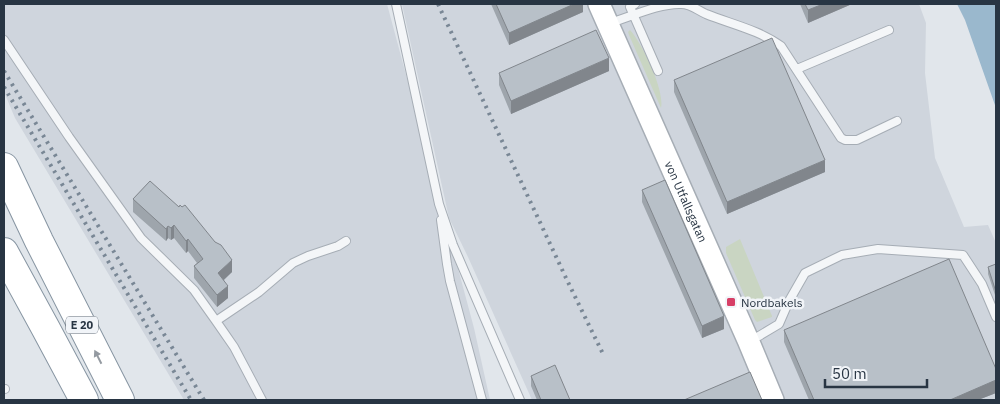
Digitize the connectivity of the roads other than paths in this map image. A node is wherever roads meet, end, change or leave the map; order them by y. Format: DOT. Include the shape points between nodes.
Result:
graph roads {
  1 [pos="396,4"];
  2 [pos="599,4"];
  3 [pos="635,4"];
  4 [pos="633,14"];
  5 [pos="608,24"];
  6 [pos="889,30"];
  7 [pos="4,40"];
  8 [pos="797,69"];
  9 [pos="658,71"];
  10 [pos="897,121"];
  11 [pos="4,167"];
  12 [pos="4,183"];
  13 [pos="438,204"];
  14 [pos="33,228"];
  15 [pos="346,242"];
  16 [pos="4,252"];
  17 [pos="4,275"];
  18 [pos="996,317"];
  19 [pos="216,321"];
  20 [pos="46,329"];
  21 [pos="748,340"];
  22 [pos="84,400"];
  23 [pos="120,400"];
  24 [pos="262,400"];
  25 [pos="482,400"];
  26 [pos="520,400"];
  27 [pos="773,400"];
  1 -- 13 [label="lane"];
  2 -- 5 [label="street, von Utfallsgatan"];
  3 -- 4 [label="lane" via="630,7"];
  4 -- 5 [label="lane"];
  4 -- 8 [label="lane" via="671,4 690,5 703,13 770,37 781,46"];
  4 -- 9 [label="lane"];
  5 -- 21 [label="street, von Utfallsgatan"];
  6 -- 8 [label="lane"];
  7 -- 19 [label="lane" via="141,238 194,290"];
  8 -- 10 [label="lane" via="841,138 857,140"];
  11 -- 14 [label="highway"];
  12 -- 14 [label="highway, E 20"];
  13 -- 25 [label="lane" via="450,281"];
  13 -- 26 [label="lane"];
  23 -- 14 [label="highway, E 20, one-way"];
  15 -- 19 [label="lane" via="293,263 259,292"];
  16 -- 20 [label="highway, E 20"];
  17 -- 20 [label="highway"];
  18 -- 21 [label="lane" via="982,284 963,255 878,249 842,255 805,273 779,324"];
  19 -- 24 [label="lane"];
  20 -- 22 [label="highway, E 20"];
  21 -- 27 [label="street, von Utfallsgatan"];
}
